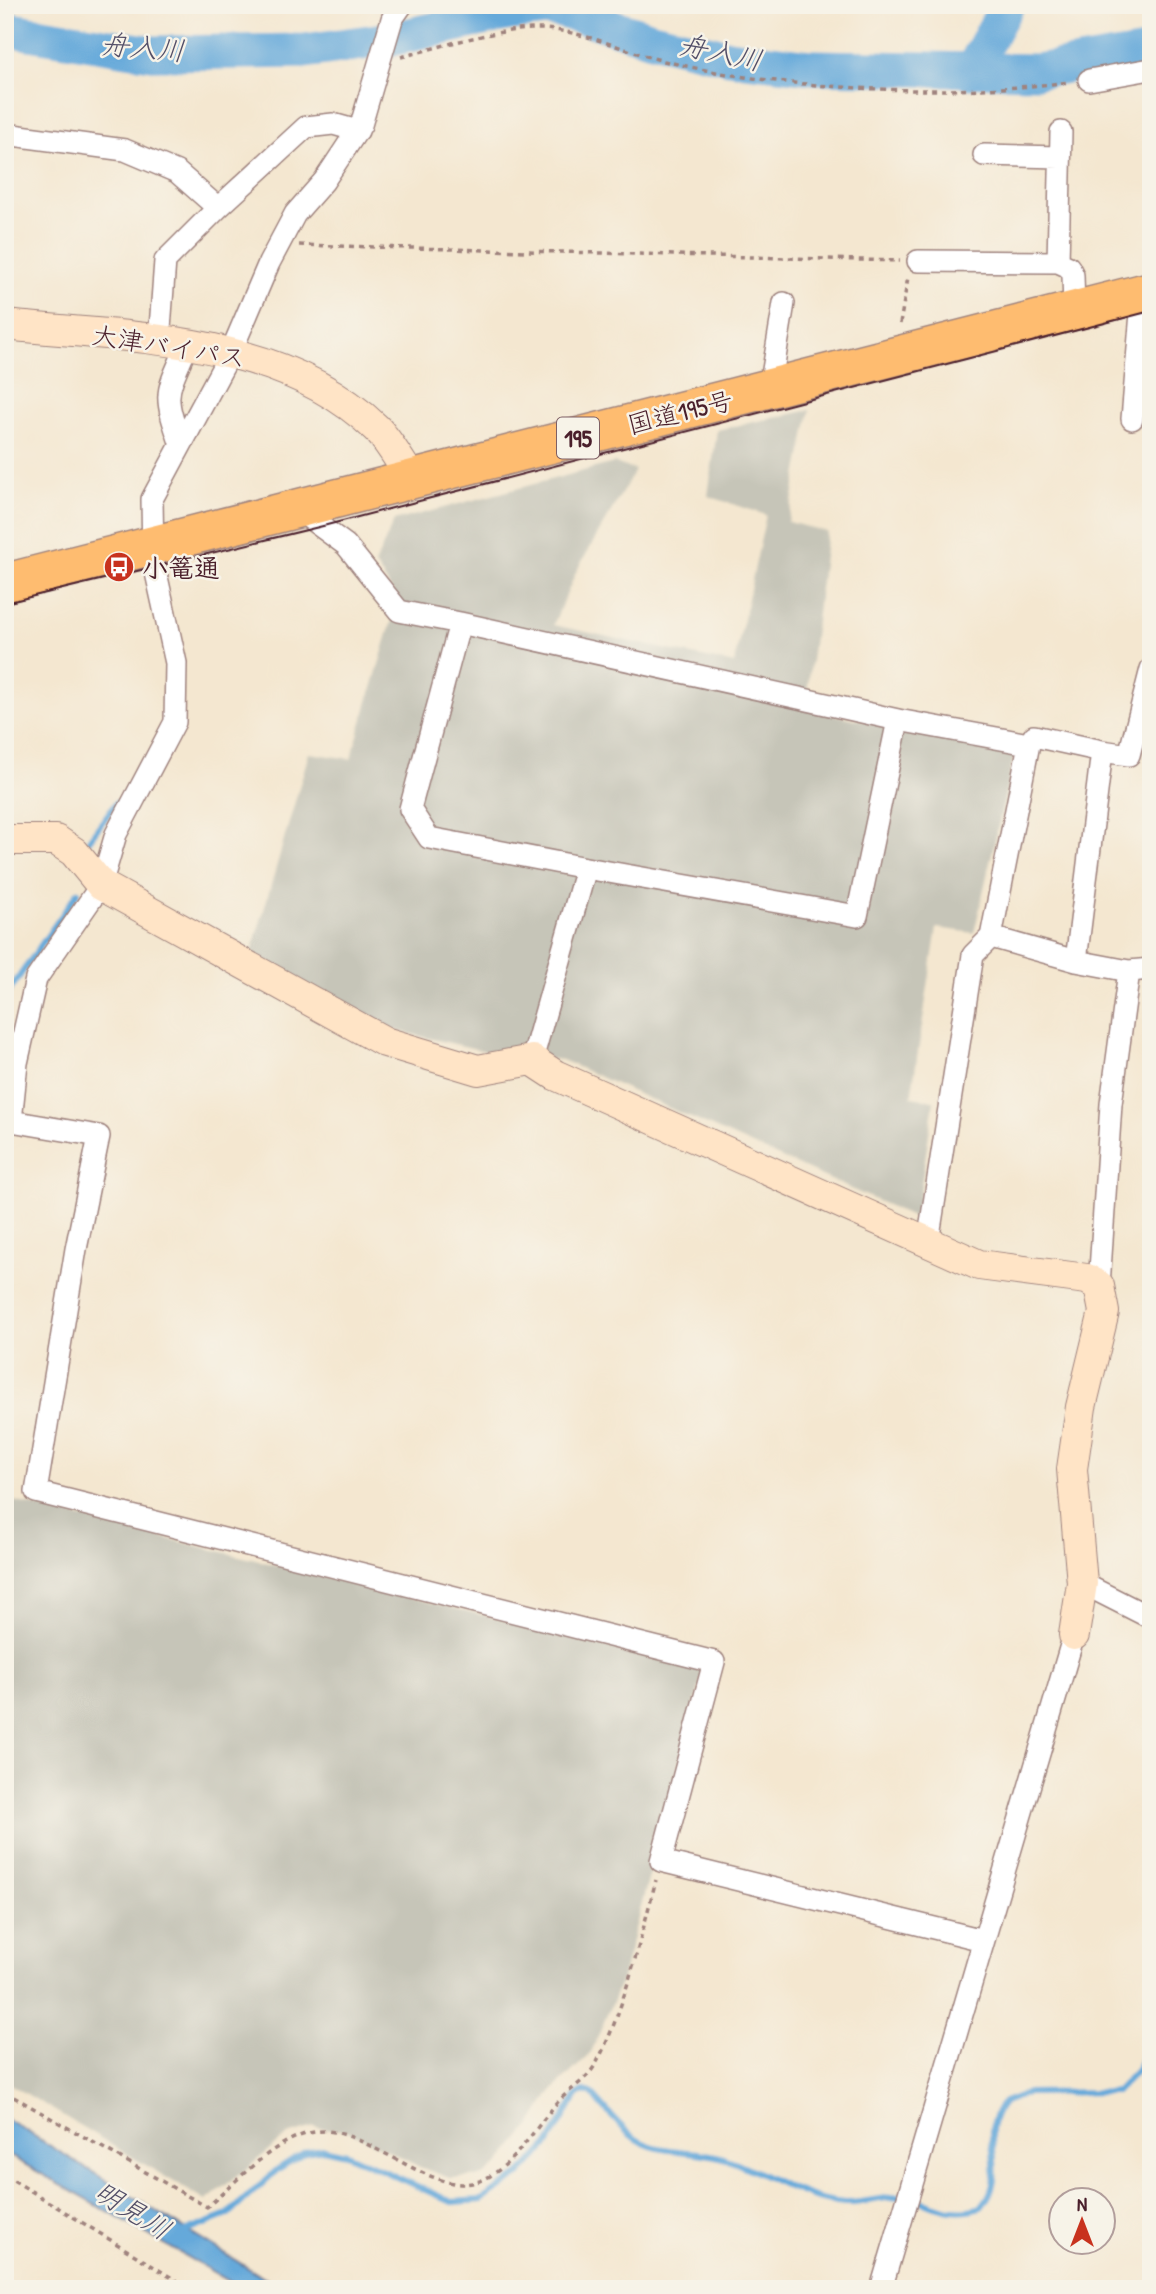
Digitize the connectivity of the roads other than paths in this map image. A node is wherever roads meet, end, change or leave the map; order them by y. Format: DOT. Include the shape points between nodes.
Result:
graph roads {
  1 [pos="397,12"];
  2 [pos="1151,69"];
  3 [pos="1089,80"];
  4 [pos="358,131"];
  5 [pos="1061,132"];
  6 [pos="5,134"];
  7 [pos="984,155"];
  8 [pos="1060,157"];
  9 [pos="218,208"];
  10 [pos="915,261"];
  11 [pos="1058,262"];
  12 [pos="1144,292"];
  13 [pos="784,303"];
  14 [pos="1074,310"];
  15 [pos="5,325"];
  16 [pos="173,344"];
  17 [pos="231,352"];
  18 [pos="770,388"];
  19 [pos="1132,419"];
  20 [pos="181,445"];
  21 [pos="413,480"];
  22 [pos="297,509"];
  23 [pos="152,546"];
  24 [pos="5,583"];
  25 [pos="460,623"];
  26 [pos="1151,669"];
  27 [pos="898,720"];
  28 [pos="1029,744"];
  29 [pos="1102,751"];
  30 [pos="5,840"];
  31 [pos="586,868"];
  32 [pos="101,885"];
  33 [pos="991,937"];
  34 [pos="1076,961"];
  35 [pos="1151,969"];
  36 [pos="1129,971"];
  37 [pos="532,1060"];
  38 [pos="928,1242"];
  39 [pos="1100,1286"];
  40 [pos="1082,1583"];
  41 [pos="1151,1618"];
  42 [pos="1074,1634"];
  43 [pos="983,1940"];
  44 [pos="881,2289"];
  1 -- 4 [label="street"];
  2 -- 3 [label="street"];
  4 -- 9 [label="street" via="333,124 306,127"];
  4 -- 17 [label="street" via="295,214"];
  5 -- 8 [label="street"];
  6 -- 9 [label="street" via="124,149 177,172"];
  7 -- 8 [label="street"];
  8 -- 11 [label="street"];
  9 -- 16 [label="street" via="165,261"];
  10 -- 11 [label="street"];
  11 -- 14 [label="street" via="1073,275"];
  12 -- 14 [label="highway, 国道195号 / 195"];
  12 -- 19 [label="street"];
  13 -- 18 [label="street"];
  14 -- 18 [label="highway, 国道195号 / 195"];
  15 -- 16 [label="street, 大津バイパス"];
  16 -- 17 [label="street, 大津バイパス"];
  16 -- 20 [label="street" via="168,406"];
  17 -- 20 [label="street"];
  17 -- 21 [label="street, 大津バイパス" via="275,366 333,396 377,429"];
  18 -- 21 [label="highway, 国道195号 / 195"];
  20 -- 23 [label="street" via="152,499"];
  21 -- 22 [label="highway, 国道195号 / 195"];
  22 -- 23 [label="highway, 国道195号 / 195"];
  22 -- 25 [label="street" via="346,545 399,611"];
  23 -- 24 [label="highway, 国道195号 / 195"];
  23 -- 32 [label="street" via="176,663 175,722 116,834"];
  25 -- 27 [label="street"];
  25 -- 31 [label="street" via="410,809 429,838"];
  26 -- 29 [label="street" via="1129,755"];
  27 -- 28 [label="street"];
  27 -- 31 [label="street" via="858,916"];
  28 -- 29 [label="street" via="1034,736"];
  28 -- 33 [label="street"];
  29 -- 34 [label="street"];
  30 -- 32 [label="street" via="56,840 74,852"];
  31 -- 37 [label="street"];
  32 -- 37 [label="street" via="385,1042 478,1070"];
  32 -- 43 [label="street" via="37,979 17,1063 11,1121 99,1136 36,1492 714,1662 661,1861"];
  33 -- 34 [label="street"];
  33 -- 38 [label="street" via="973,955"];
  34 -- 36 [label="street"];
  35 -- 36 [label="street"];
  36 -- 39 [label="street" via="1111,1104"];
  37 -- 38 [label="street" via="555,1075"];
  38 -- 39 [label="street" via="979,1265 1087,1279"];
  39 -- 40 [label="street" via="1104,1312 1081,1407 1072,1469"];
  40 -- 41 [label="street"];
  40 -- 42 [label="street"];
  42 -- 43 [label="street"];
  43 -- 44 [label="street"];
}
